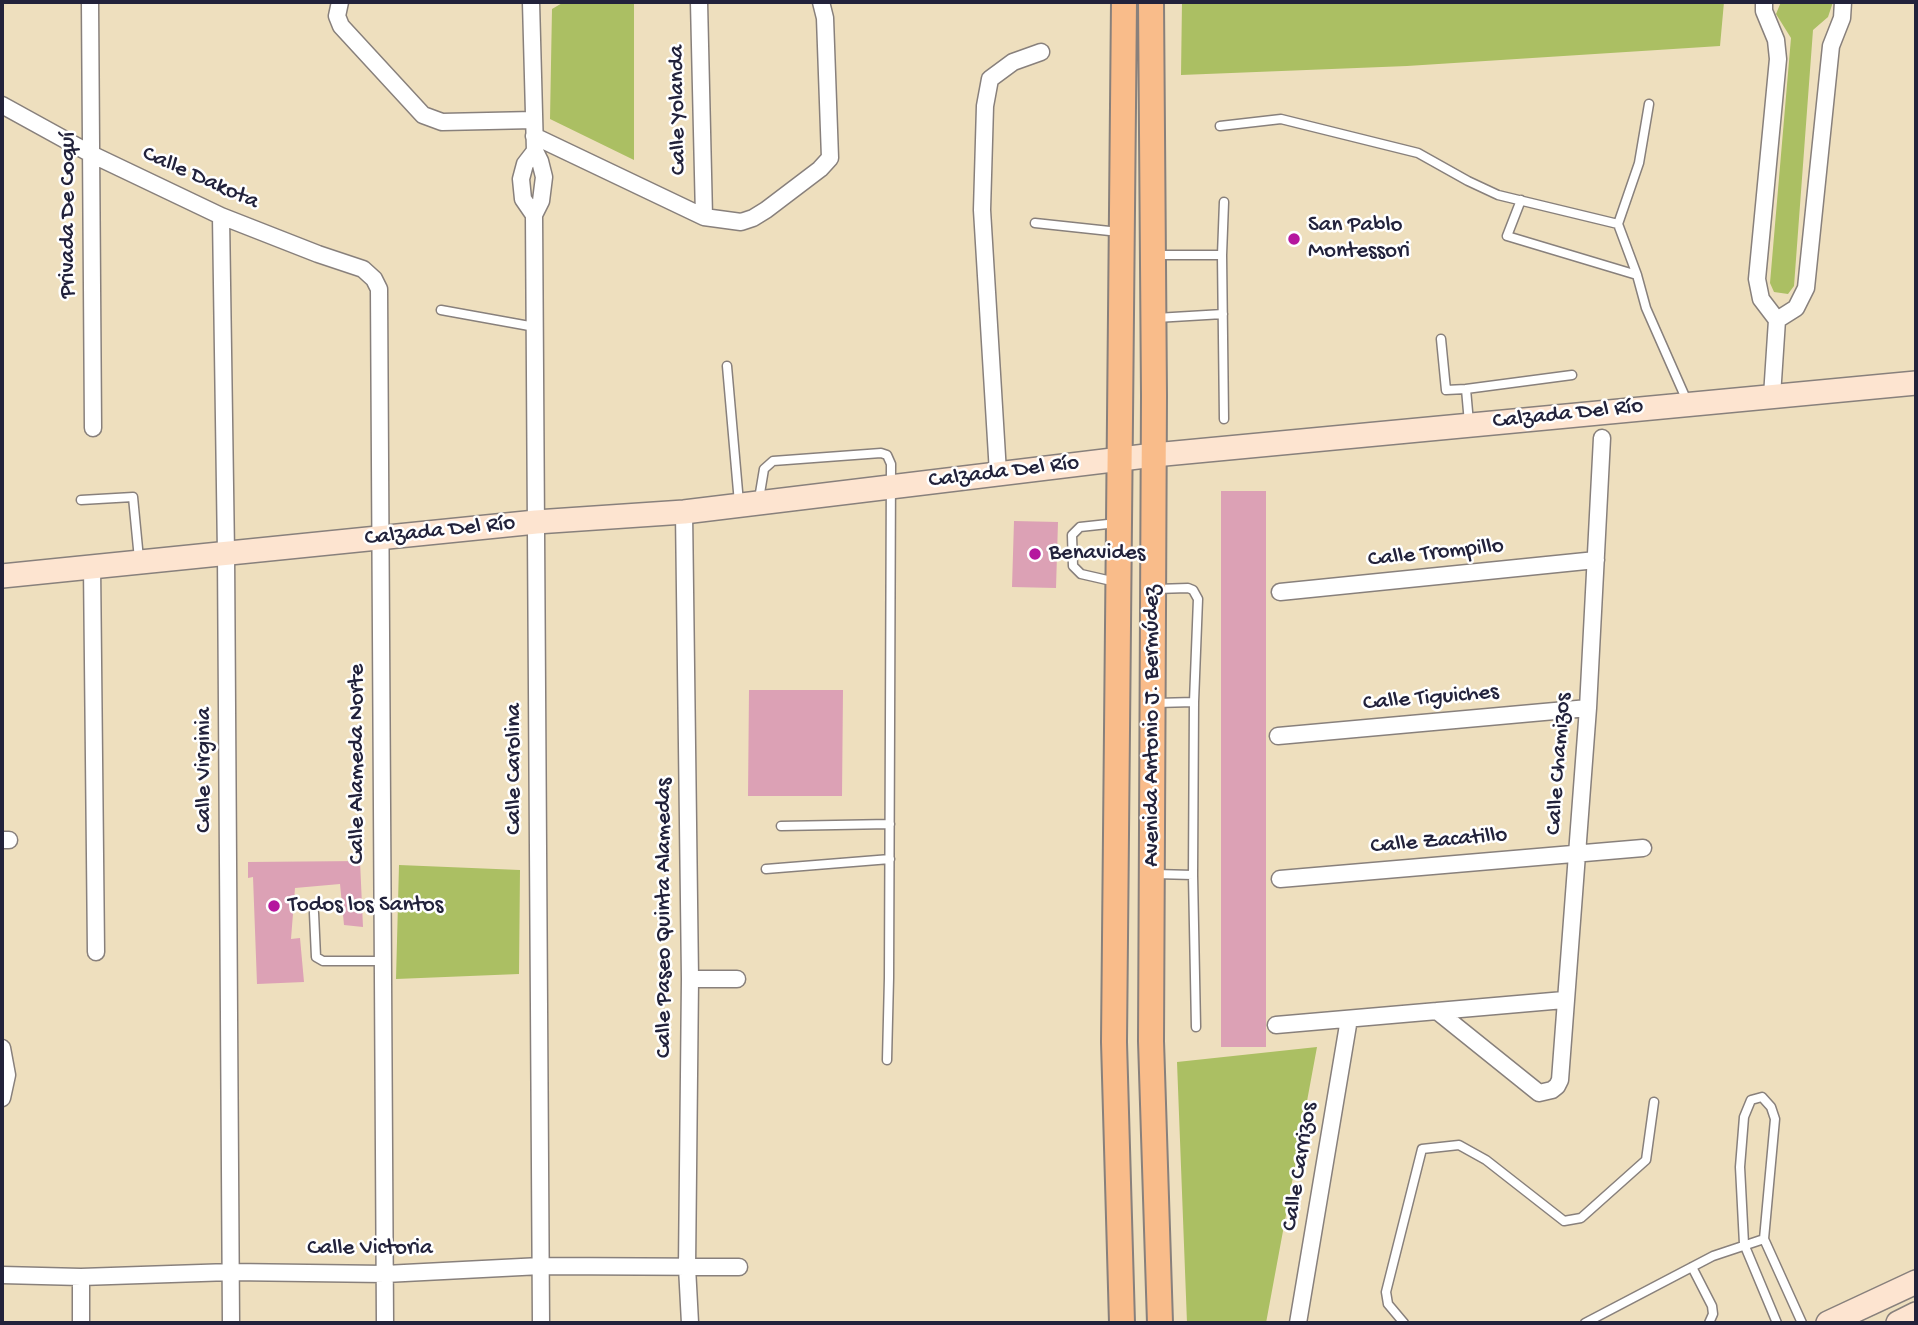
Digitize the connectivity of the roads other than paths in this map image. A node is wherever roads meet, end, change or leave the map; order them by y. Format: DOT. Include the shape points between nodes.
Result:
graph roads {
  1 [pos="90,2"];
  2 [pos="340,2"];
  3 [pos="531,2"];
  4 [pos="699,2"];
  5 [pos="821,2"];
  6 [pos="1124,2"];
  7 [pos="1152,2"];
  8 [pos="1764,2"];
  9 [pos="1843,2"];
  10 [pos="1041,52"];
  11 [pos="1649,104"];
  12 [pos="2,106"];
  13 [pos="1220,126"];
  14 [pos="534,136"];
  15 [pos="91,154"];
  16 [pos="1521,201"];
  17 [pos="1224,202"];
  18 [pos="534,215"];
  19 [pos="221,216"];
  20 [pos="704,217"];
  21 [pos="1035,223"];
  22 [pos="1618,225"];
  23 [pos="1122,232"];
  24 [pos="1153,255"];
  25 [pos="1222,255"];
  26 [pos="1637,275"];
  27 [pos="379,289"];
  28 [pos="441,310"];
  29 [pos="1223,314"];
  30 [pos="1154,318"];
  31 [pos="1777,320"];
  32 [pos="535,327"];
  33 [pos="1441,339"];
  34 [pos="727,366"];
  35 [pos="1572,376"];
  36 [pos="1916,383"];
  37 [pos="1466,389"];
  38 [pos="1772,396"];
  39 [pos="1688,403"];
  40 [pos="1224,419"];
  41 [pos="1469,425"];
  42 [pos="93,428"];
  43 [pos="1602,438"];
  44 [pos="1154,455"];
  45 [pos="1121,460"];
  46 [pos="998,473"];
  47 [pos="891,486"];
  48 [pos="81,500"];
  49 [pos="749,503"];
  50 [pos="684,512"];
  51 [pos="536,522"];
  52 [pos="1119,523"];
  53 [pos="380,538"];
  54 [pos="226,554"];
  55 [pos="1596,560"];
  56 [pos="139,562"];
  57 [pos="92,565"];
  58 [pos="2,576"];
  59 [pos="1118,582"];
  60 [pos="1153,589"];
  61 [pos="1280,592"];
  62 [pos="1194,702"];
  63 [pos="1153,703"];
  64 [pos="1588,708"];
  65 [pos="1278,736"];
  66 [pos="890,824"];
  67 [pos="781,825"];
  68 [pos="1643,848"];
  69 [pos="1576,852"];
  70 [pos="890,859"];
  71 [pos="766,869"];
  72 [pos="1152,874"];
  73 [pos="1193,875"];
  74 [pos="1280,879"];
  75 [pos="314,913"];
  76 [pos="96,952"];
  77 [pos="383,961"];
  78 [pos="737,978"];
  79 [pos="690,979"];
  80 [pos="1564,1000"];
  81 [pos="1437,1011"];
  82 [pos="1349,1019"];
  83 [pos="1276,1025"];
  84 [pos="1196,1027"];
  85 [pos="2,1048"];
  86 [pos="887,1060"];
  87 [pos="2,1098"];
  88 [pos="1654,1102"];
  89 [pos="1764,1239"];
  90 [pos="1744,1244"];
  91 [pos="541,1266"];
  92 [pos="687,1267"];
  93 [pos="739,1267"];
  94 [pos="1692,1267"];
  95 [pos="231,1272"];
  96 [pos="385,1274"];
  97 [pos="2,1275"];
  98 [pos="81,1277"];
  99 [pos="1916,1282"];
  100 [pos="1916,1314"];
  101 [pos="81,1323"];
  102 [pos="231,1323"];
  103 [pos="385,1323"];
  104 [pos="541,1323"];
  105 [pos="690,1323"];
  106 [pos="1122,1323"];
  107 [pos="1160,1323"];
  108 [pos="1298,1323"];
  109 [pos="1404,1323"];
  110 [pos="1585,1323"];
  111 [pos="1709,1323"];
  112 [pos="1777,1323"];
  113 [pos="1802,1323"];
  114 [pos="1828,1323"];
  115 [pos="1898,1323"];
  1 -- 15 [label="street, Privada De Coquí"];
  2 -- 14 [label="street" via="337,16 341,26 423,115"];
  3 -- 14 [label="street, Calle Carolina"];
  4 -- 20 [label="street, Calle Yolanda"];
  5 -- 20 [label="street" via="828,162 752,218 741,222"];
  6 -- 23 [label="main road, Avenida Antonio J. Bermúdez"];
  7 -- 24 [label="main road, Avenida Antonio J. Bermúdez"];
  8 -- 31 [label="street" via="1778,59 1756,279 1761,299"];
  9 -- 31 [label="street" via="1831,46 1806,288 1796,308"];
  10 -- 46 [label="street" via="1013,62 990,79 985,106 982,210"];
  11 -- 22 [label="lane" via="1639,163"];
  12 -- 15 [label="street, Calle Dakota"];
  13 -- 16 [label="lane" via="1281,119 1294,122 1418,153 1498,195"];
  14 -- 18 [label="street, Calle Carolina" via="544,185"];
  14 -- 18 [label="street, Calle Carolina" via="521,179 523,199"];
  14 -- 20 [label="street"];
  15 -- 19 [label="street, Calle Dakota"];
  15 -- 42 [label="street, Privada De Coquí"];
  16 -- 22 [label="lane"];
  16 -- 26 [label="lane" via="1507,236"];
  17 -- 25 [label="lane"];
  18 -- 32 [label="street, Calle Carolina"];
  19 -- 27 [label="street, Calle Dakota" via="363,270"];
  19 -- 54 [label="street, Calle Virginia"];
  21 -- 23 [label="lane"];
  22 -- 26 [label="lane"];
  23 -- 45 [label="main road, Avenida Antonio J. Bermúdez"];
  24 -- 25 [label="lane"];
  24 -- 30 [label="main road, Avenida Antonio J. Bermúdez"];
  25 -- 29 [label="lane"];
  26 -- 39 [label="lane"];
  27 -- 53 [label="street, Calle Alameda Norte"];
  28 -- 32 [label="lane"];
  29 -- 30 [label="lane"];
  29 -- 40 [label="lane"];
  30 -- 44 [label="main road, Avenida Antonio J. Bermúdez"];
  31 -- 38 [label="street"];
  32 -- 51 [label="street, Calle Carolina"];
  33 -- 37 [label="lane" via="1446,390"];
  34 -- 49 [label="lane"];
  35 -- 37 [label="lane"];
  36 -- 38 [label="street, Calzada Del Río"];
  37 -- 41 [label="lane"];
  38 -- 39 [label="street, Calzada Del Río"];
  39 -- 41 [label="street, Calzada Del Río"];
  41 -- 44 [label="street, Calzada Del Río"];
  43 -- 55 [label="street, Calle Chamizos"];
  44 -- 45 [label="street, Calzada Del Río"];
  44 -- 60 [label="main road, Avenida Antonio J. Bermúdez"];
  45 -- 46 [label="street, Calzada Del Río"];
  45 -- 52 [label="main road, Avenida Antonio J. Bermúdez"];
  46 -- 47 [label="street, Calzada Del Río"];
  47 -- 49 [label="street, Calzada Del Río"];
  47 -- 49 [label="lane" via="891,464 881,453 773,461 764,469"];
  47 -- 66 [label="lane"];
  48 -- 56 [label="lane" via="133,497"];
  49 -- 50 [label="street, Calzada Del Río"];
  50 -- 51 [label="street, Calzada Del Río"];
  50 -- 79 [label="street, Calle Paseo Quinta Alamedas"];
  51 -- 53 [label="street, Calzada Del Río"];
  51 -- 91 [label="street, Calle Carolina"];
  52 -- 59 [label="main road, Avenida Antonio J. Bermúdez"];
  52 -- 59 [label="lane" via="1080,527 1072,535 1073,566 1081,574"];
  53 -- 54 [label="street, Calzada Del Río"];
  53 -- 77 [label="street, Calle Alameda Norte"];
  54 -- 56 [label="street, Calzada Del Río"];
  54 -- 95 [label="street, Calle Virginia"];
  55 -- 61 [label="street, Calle Trompillo"];
  55 -- 64 [label="street, Calle Chamizos"];
  56 -- 57 [label="street, Calzada Del Río"];
  57 -- 58 [label="street, Calzada Del Río"];
  57 -- 76 [label="street"];
  59 -- 106 [label="main road, Avenida Antonio J. Bermúdez" via="1114,1042"];
  60 -- 62 [label="lane" via="1188,588 1198,599"];
  60 -- 63 [label="main road, Avenida Antonio J. Bermúdez"];
  62 -- 63 [label="lane"];
  62 -- 73 [label="lane"];
  63 -- 72 [label="main road, Avenida Antonio J. Bermúdez"];
  64 -- 65 [label="street, Calle Tiguiches"];
  64 -- 69 [label="street, Calle Chamizos"];
  66 -- 67 [label="lane"];
  66 -- 70 [label="lane"];
  68 -- 69 [label="street, Calle Zacatillo"];
  69 -- 74 [label="street, Calle Zacatillo"];
  69 -- 80 [label="street, Calle Chamizos"];
  70 -- 71 [label="lane"];
  70 -- 86 [label="lane"];
  72 -- 73 [label="lane"];
  72 -- 107 [label="main road, Avenida Antonio J. Bermúdez" via="1151,1041"];
  73 -- 84 [label="lane"];
  75 -- 77 [label="lane" via="316,957 323,961"];
  77 -- 96 [label="street, Calle Alameda Norte"];
  78 -- 79 [label="street"];
  79 -- 92 [label="street, Calle Paseo Quinta Alamedas"];
  80 -- 81 [label="street"];
  80 -- 81 [label="street, Calle Chamizos" via="1560,1080 1552,1090 1539,1093"];
  81 -- 82 [label="street"];
  82 -- 83 [label="street"];
  82 -- 108 [label="street, Calle Carrizos"];
  85 -- 87 [label="street" via="7,1074"];
  88 -- 109 [label="lane" via="1646,1160 1581,1218 1564,1221 1460,1145 1422,1149 1386,1292 1388,1304"];
  89 -- 90 [label="lane"];
  89 -- 90 [label="lane" via="1775,1119 1762,1097 1751,1100 1744,1116 1740,1167"];
  89 -- 113 [label="lane"];
  90 -- 94 [label="lane"];
  90 -- 112 [label="lane"];
  91 -- 92 [label="street, Calle Victoria"];
  91 -- 96 [label="street, Calle Victoria"];
  91 -- 104 [label="street, Calle Carolina"];
  92 -- 93 [label="street, Calle Victoria"];
  92 -- 105 [label="street, Calle Paseo Quinta Alamedas"];
  94 -- 110 [label="lane"];
  94 -- 111 [label="lane" via="1712,1306"];
  95 -- 96 [label="street, Calle Victoria"];
  95 -- 98 [label="street, Calle Victoria"];
  95 -- 102 [label="street, Calle Virginia"];
  96 -- 103 [label="street, Calle Alameda Norte"];
  97 -- 98 [label="street, Calle Victoria"];
  98 -- 101 [label="street"];
  99 -- 114 [label="street"];
  100 -- 115 [label="street"];
}
